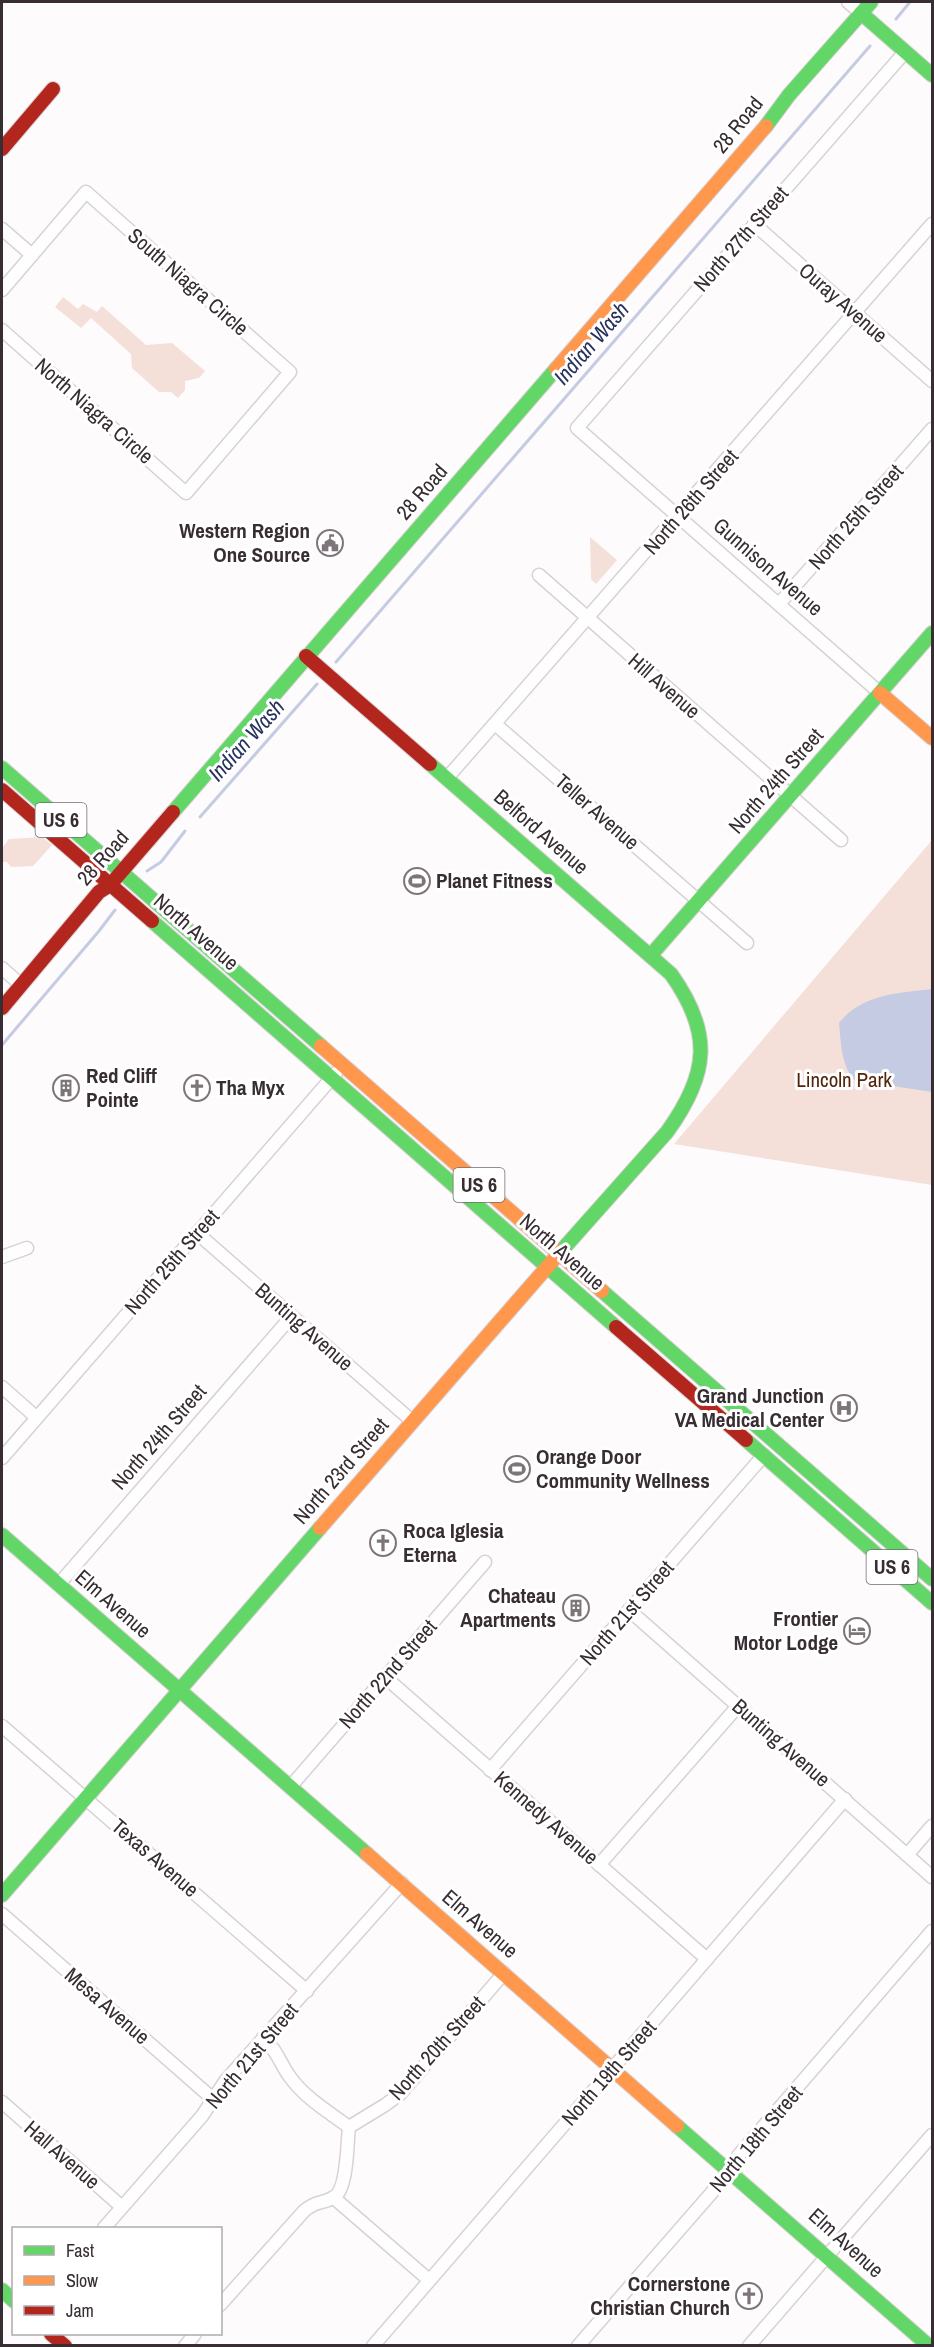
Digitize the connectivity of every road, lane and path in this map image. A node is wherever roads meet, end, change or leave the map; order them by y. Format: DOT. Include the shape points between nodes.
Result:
graph roads {
  1 [pos="848,2"];
  2 [pos="871,2"];
  3 [pos="861,13"];
  4 [pos="905,52"];
  5 [pos="933,75"];
  6 [pos="54,89"];
  7 [pos="2,149"];
  8 [pos="753,224"];
  9 [pos="933,224"];
  10 [pos="2,229"];
  11 [pos="32,255"];
  12 [pos="2,290"];
  13 [pos="855,314"];
  14 [pos="2,330"];
  15 [pos="933,381"];
  16 [pos="578,428"];
  17 [pos="933,429"];
  18 [pos="186,493"];
  19 [pos="678,517"];
  20 [pos="538,575"];
  21 [pos="779,604"];
  22 [pos="588,619"];
  23 [pos="933,633"];
  24 [pos="306,656"];
  25 [pos="880,693"];
  26 [pos="495,724"];
  27 [pos="933,738"];
  28 [pos="2,768"];
  29 [pos="447,778"];
  30 [pos="2,779"];
  31 [pos="2,790"];
  32 [pos="31,794"];
  33 [pos="791,796"];
  34 [pos="841,840"];
  35 [pos="120,872"];
  36 [pos="110,885"];
  37 [pos="699,900"];
  38 [pos="164,932"];
  39 [pos="747,943"];
  40 [pos="651,955"];
  41 [pos="2,968"];
  42 [pos="232,969"];
  43 [pos="21,985"];
  44 [pos="226,986"];
  45 [pos="2,1008"];
  46 [pos="297,1025"];
  47 [pos="343,1065"];
  48 [pos="700,1068"];
  49 [pos="332,1078"];
  50 [pos="197,1233"];
  51 [pos="27,1248"];
  52 [pos="559,1254"];
  53 [pos="2,1257"];
  54 [pos="547,1266"];
  55 [pos="291,1317"];
  56 [pos="2,1388"];
  57 [pos="708,1407"];
  58 [pos="36,1417"];
  59 [pos="412,1421"];
  60 [pos="775,1442"];
  61 [pos="764,1455"];
  62 [pos="2,1458"];
  63 [pos="818,1479"];
  64 [pos="863,1519"];
  65 [pos="852,1532"];
  66 [pos="2,1534"];
  67 [pos="485,1562"];
  68 [pos="898,1572"];
  69 [pos="933,1579"];
  70 [pos="59,1584"];
  71 [pos="933,1593"];
  72 [pos="933,1602"];
  73 [pos="629,1610"];
  74 [pos="385,1677"];
  75 [pos="179,1689"];
  76 [pos="738,1706"];
  77 [pos="2,1726"];
  78 [pos="490,1770"];
  79 [pos="291,1786"];
  80 [pos="85,1798"];
  81 [pos="845,1799"];
  82 [pos="933,1826"];
  83 [pos="908,1855"];
  84 [pos="599,1865"];
  85 [pos="933,1877"];
  86 [pos="402,1883"];
  87 [pos="2,1895"];
  88 [pos="2,1914"];
  89 [pos="933,1931"];
  90 [pos="706,1959"];
  91 [pos="504,1973"];
  92 [pos="307,1991"];
  93 [pos="263,2038"];
  94 [pos="614,2068"];
  95 [pos="213,2099"];
  96 [pos="2,2102"];
  97 [pos="349,2127"];
  98 [pos="933,2135"];
  99 [pos="731,2170"];
  100 [pos="334,2198"];
  101 [pos="122,2207"];
  102 [pos="106,2227"];
  103 [pos="828,2255"];
  104 [pos="429,2280"];
  105 [pos="222,2303"];
  106 [pos="52,2335"];
  107 [pos="65,2346"];
  108 [pos="373,2346"];
  109 [pos="578,2346"];
  110 [pos="749,2346"];
  111 [pos="929,2346"];
  1 -- 3 [label="street"];
  2 -- 3 [label="main road, 28 Road"];
  3 -- 4 [label="main road"];
  3 -- 24 [label="main road, 28 Road"];
  4 -- 5 [label="main road"];
  4 -- 8 [label="street, North 27th Street"];
  6 -- 7 [label="main road"];
  8 -- 13 [label="street, Ouray Avenue"];
  8 -- 16 [label="street, North 27th Street"];
  9 -- 13 [label="street, North 26th Street"];
  10 -- 11 [label="street"];
  11 -- 12 [label="street"];
  11 -- 18 [label="street, South Niagra Circle" via="86,192 290,372"];
  13 -- 15 [label="street, Ouray Avenue"];
  13 -- 19 [label="street, North 26th Street"];
  14 -- 18 [label="street, North Niagra Circle"];
  16 -- 19 [label="street, Gunnison Avenue"];
  17 -- 21 [label="street, North 25th Street"];
  19 -- 21 [label="street, Gunnison Avenue"];
  19 -- 22 [label="street, North 26th Street"];
  20 -- 22 [label="street, Hill Avenue"];
  21 -- 25 [label="street, Gunnison Avenue"];
  22 -- 26 [label="street, North 26th Street"];
  22 -- 33 [label="street, Hill Avenue"];
  23 -- 25 [label="main road, North 24th Street"];
  24 -- 29 [label="main road, Belford Avenue"];
  24 -- 35 [label="main road, 28 Road"];
  25 -- 27 [label="main road, Gunnison Avenue"];
  25 -- 33 [label="main road, North 24th Street"];
  26 -- 29 [label="street, North 26th Street"];
  26 -- 37 [label="street, Teller Avenue"];
  28 -- 32 [label="main road, North Avenue / US 6"];
  29 -- 40 [label="main road, Belford Avenue"];
  30 -- 32 [label="main road"];
  31 -- 36 [label="main road, North Avenue / US 6"];
  32 -- 35 [label="main road, North Avenue / US 6"];
  33 -- 34 [label="street, Hill Avenue"];
  33 -- 37 [label="main road, North 24th Street"];
  35 -- 36 [label="main road, 28 Road"];
  35 -- 42 [label="main road, North Avenue / US 6"];
  36 -- 38 [label="main road, North Avenue / US 6"];
  36 -- 43 [label="main road, 28 Road" via="99,892"];
  37 -- 39 [label="street, Teller Avenue"];
  37 -- 40 [label="main road, North 24th Street"];
  38 -- 42 [label="main road" via="182,939 214,967"];
  38 -- 44 [label="main road, North Avenue / US 6"];
  40 -- 48 [label="main road, Belford Avenue" via="678,983 692,1010 700,1039"];
  41 -- 43 [label="street"];
  42 -- 46 [label="main road, North Avenue / US 6"];
  43 -- 45 [label="main road, 28 Road"];
  44 -- 46 [label="main road" via="242,989 270,1014"];
  44 -- 49 [label="main road, North Avenue / US 6"];
  46 -- 47 [label="main road, North Avenue / US 6"];
  47 -- 49 [label="street, North 25th Street"];
  47 -- 52 [label="main road, North Avenue / US 6"];
  48 -- 52 [label="main road, North 23rd Street" via="692,1094 676,1121"];
  49 -- 50 [label="street, North 25th Street"];
  49 -- 54 [label="main road, North Avenue / US 6"];
  50 -- 55 [label="street, Bunting Avenue"];
  50 -- 58 [label="street, North 25th Street"];
  51 -- 53 [label="street"];
  52 -- 54 [label="main road, North 23rd Street"];
  52 -- 60 [label="main road, North Avenue / US 6"];
  54 -- 57 [label="main road, North Avenue / US 6"];
  54 -- 59 [label="main road, North 23rd Street"];
  55 -- 59 [label="street, Bunting Avenue"];
  55 -- 70 [label="street, North 24th Street"];
  56 -- 58 [label="street"];
  57 -- 60 [label="main road" via="727,1414 756,1440"];
  57 -- 61 [label="main road, North Avenue / US 6"];
  58 -- 62 [label="street, North 25th Street"];
  59 -- 75 [label="main road, North 23rd Street"];
  60 -- 63 [label="main road, North Avenue / US 6"];
  61 -- 63 [label="main road" via="779,1456 806,1479"];
  61 -- 65 [label="main road, North Avenue / US 6"];
  61 -- 73 [label="street, North 21st Street"];
  63 -- 64 [label="main road, North Avenue / US 6"];
  64 -- 65 [label="main road"];
  64 -- 69 [label="main road, North Avenue / US 6"];
  65 -- 68 [label="main road, North Avenue / US 6"];
  66 -- 70 [label="main road, Elm Avenue"];
  67 -- 74 [label="street, North 22nd Street"];
  68 -- 71 [label="main road"];
  68 -- 72 [label="main road, North Avenue / US 6"];
  70 -- 75 [label="main road, Elm Avenue"];
  73 -- 76 [label="street, Bunting Avenue"];
  73 -- 78 [label="street, North 21st Street"];
  74 -- 78 [label="street, Kennedy Avenue"];
  74 -- 79 [label="street, North 22nd Street"];
  75 -- 79 [label="main road, Elm Avenue"];
  75 -- 80 [label="main road, North 23rd Street"];
  76 -- 81 [label="street, Bunting Avenue"];
  76 -- 84 [label="street"];
  77 -- 80 [label="street, Texas Avenue"];
  78 -- 84 [label="street, Kennedy Avenue"];
  79 -- 86 [label="main road, Elm Avenue"];
  80 -- 87 [label="main road, North 23rd Street"];
  80 -- 92 [label="street, Texas Avenue"];
  81 -- 83 [label="street, Bunting Avenue"];
  81 -- 90 [label="street, North 19th Street"];
  82 -- 83 [label="street"];
  83 -- 85 [label="street, Bunting Avenue"];
  84 -- 90 [label="street, Kennedy Avenue"];
  86 -- 91 [label="main road, Elm Avenue"];
  86 -- 92 [label="street, North 21st Street"];
  88 -- 95 [label="street, Mesa Avenue"];
  89 -- 99 [label="street, North 18th Street" via="738,2156"];
  90 -- 94 [label="street, North 19th Street"];
  91 -- 94 [label="main road, Elm Avenue"];
  91 -- 97 [label="street, North 20th Street" via="400,2094"];
  92 -- 93 [label="street, North 21st Street"];
  93 -- 95 [label="street, North 21st Street"];
  93 -- 97 [label="street" via="274,2048 299,2088"];
  94 -- 99 [label="main road, Elm Avenue"];
  94 -- 104 [label="street, North 19th Street"];
  95 -- 101 [label="street, North 21st Street"];
  96 -- 101 [label="street, Hall Avenue"];
  97 -- 100 [label="street" via="346,2167"];
  98 -- 103 [label="street"];
  99 -- 103 [label="main road, Elm Avenue"];
  99 -- 109 [label="street, North 18th Street"];
  100 -- 104 [label="street"];
  100 -- 105 [label="street" via="317,2201 304,2211"];
  101 -- 102 [label="street, North 21st Street"];
  103 -- 110 [label="street"];
  103 -- 111 [label="main road, Elm Avenue"];
  104 -- 108 [label="street, North 19th Street"];
  106 -- 107 [label="main road"];
}
